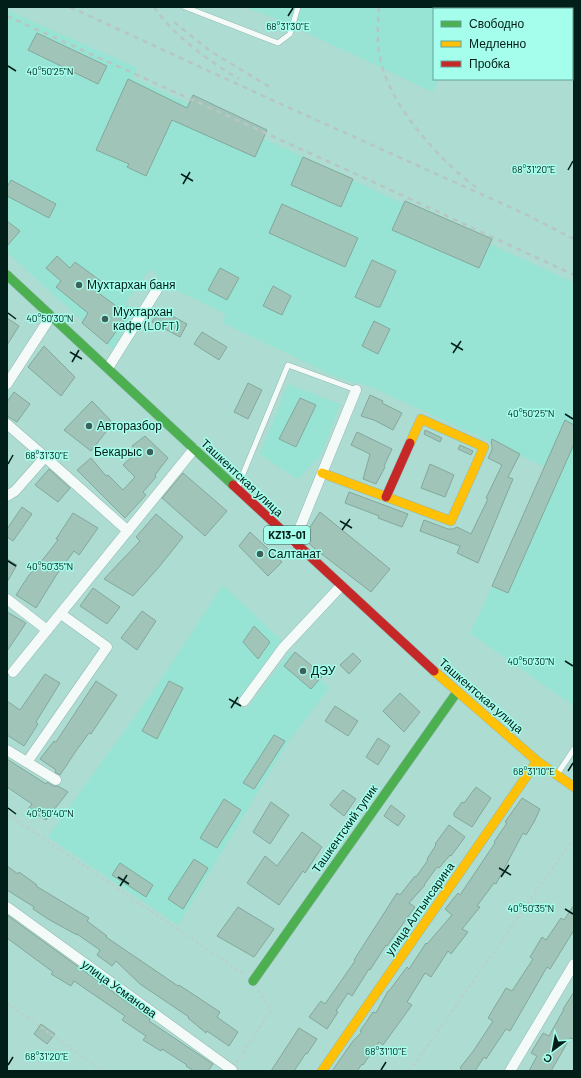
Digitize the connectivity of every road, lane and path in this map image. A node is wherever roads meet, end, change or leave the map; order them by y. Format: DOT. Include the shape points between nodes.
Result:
graph roads {
  1 [pos="185,7"];
  2 [pos="298,7"];
  3 [pos="7,274"];
  4 [pos="158,288"];
  5 [pos="51,316"];
  6 [pos="108,368"];
  7 [pos="7,384"];
  8 [pos="356,390"];
  9 [pos="7,424"];
  10 [pos="194,449"];
  11 [pos="45,457"];
  12 [pos="322,473"];
  13 [pos="237,489"];
  14 [pos="7,496"];
  15 [pos="386,497"];
  16 [pos="128,531"];
  17 [pos="294,542"];
  18 [pos="341,586"];
  19 [pos="7,599"];
  20 [pos="61,614"];
  21 [pos="47,630"];
  22 [pos="13,672"];
  23 [pos="457,692"];
  24 [pos="244,701"];
  25 [pos="574,749"];
  26 [pos="7,750"];
  27 [pos="537,761"];
  28 [pos="27,762"];
  29 [pos="556,775"];
  30 [pos="56,780"];
  31 [pos="574,787"];
  32 [pos="7,814"];
  33 [pos="574,838"];
  34 [pos="7,907"];
  35 [pos="574,964"];
  36 [pos="253,981"];
  37 [pos="7,1003"];
  38 [pos="232,1070"];
  39 [pos="102,1071"];
  40 [pos="322,1071"];
  41 [pos="410,1071"];
  42 [pos="510,1071"];
  1 -- 2 [label="lane" via="278,44 290,34"];
  3 -- 5 [label="street, Ташкентская улица / KZ13-01"];
  4 -- 6 [label="street"];
  5 -- 6 [label="street, Ташкентская улица / KZ13-01"];
  5 -- 7 [label="street"];
  6 -- 10 [label="street, Ташкентская улица / KZ13-01"];
  8 -- 12 [label="street"];
  8 -- 13 [label="lane" via="288,365"];
  9 -- 11 [label="street"];
  10 -- 13 [label="street, Ташкентская улица / KZ13-01"];
  10 -- 16 [label="street"];
  11 -- 14 [label="street" via="15,491"];
  11 -- 16 [label="street"];
  12 -- 15 [label="street"];
  12 -- 17 [label="street"];
  13 -- 17 [label="street, Ташкентская улица / KZ13-01"];
  15 -- 15 [label="street" via="451,521 484,447 420,419"];
  16 -- 20 [label="street"];
  17 -- 18 [label="street, Ташкентская улица / KZ13-01"];
  18 -- 23 [label="street, Ташкентская улица / KZ13-01"];
  18 -- 24 [label="street" via="283,648"];
  19 -- 21 [label="street"];
  20 -- 21 [label="street"];
  20 -- 28 [label="street" via="107,647"];
  21 -- 22 [label="street"];
  23 -- 27 [label="street, Ташкентская улица / KZ13-01"];
  23 -- 36 [label="street, Ташкентский тупик"];
  25 -- 29 [label="lane"];
  26 -- 28 [label="street"];
  27 -- 29 [label="street, Ташкентская улица / KZ13-01"];
  27 -- 40 [label="street, улица Алтынсарина"];
  28 -- 30 [label="street"];
  29 -- 31 [label="street, Ташкентская улица / KZ13-01"];
  32 -- 36 [label="path"];
  33 -- 41 [label="path"];
  34 -- 38 [label="street, улица Усманова"];
  35 -- 42 [label="street"];
  36 -- 38 [label="path" via="271,1010"];
  37 -- 39 [label="path"];
}
